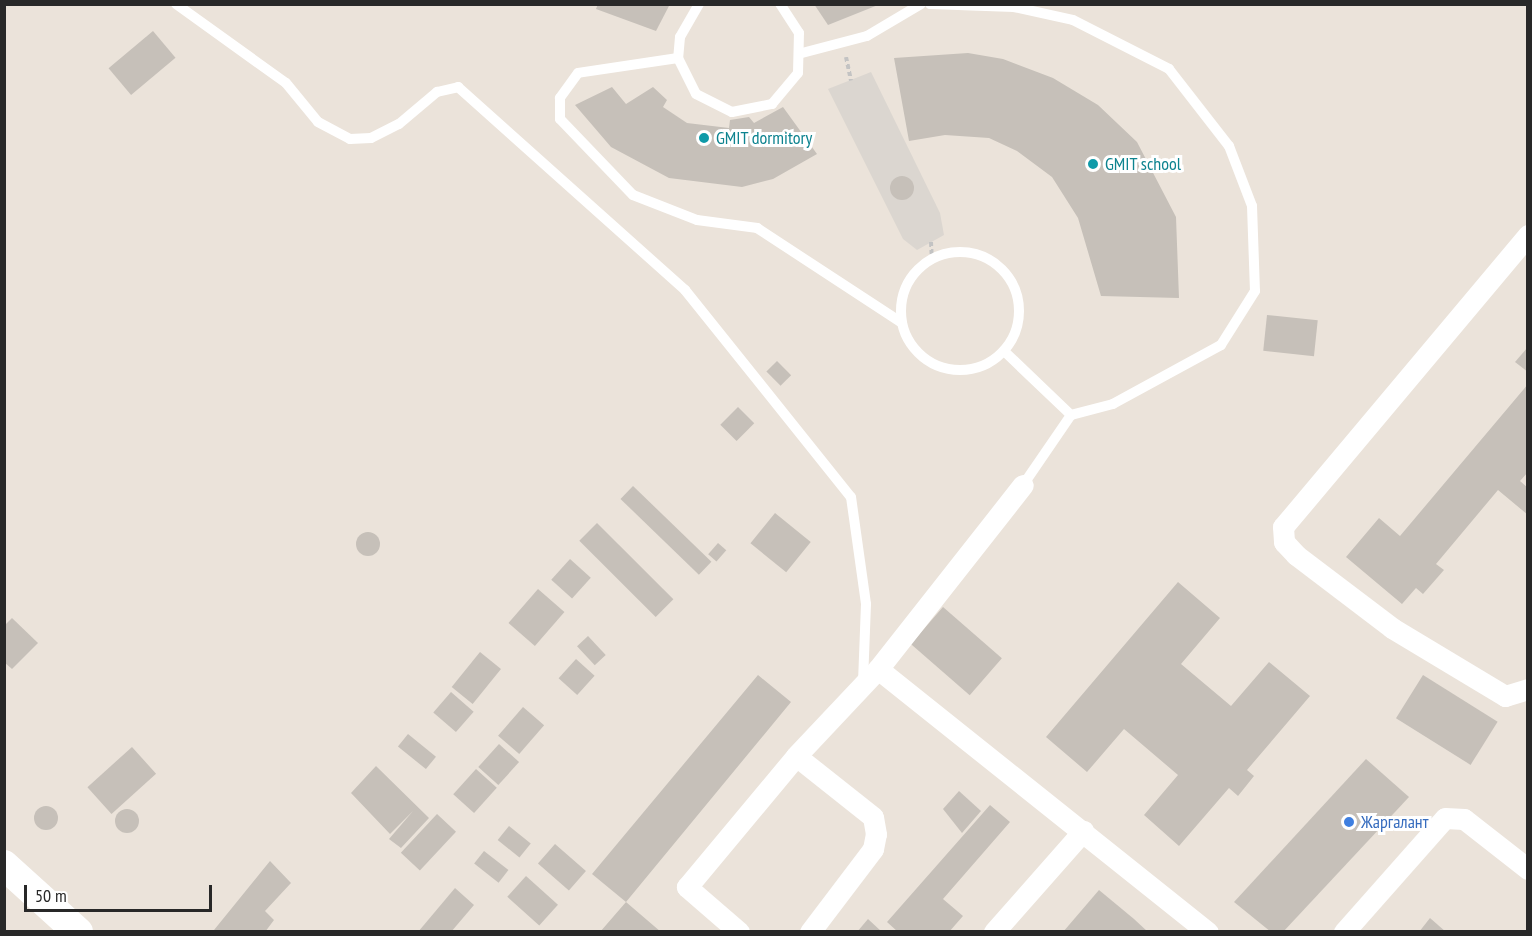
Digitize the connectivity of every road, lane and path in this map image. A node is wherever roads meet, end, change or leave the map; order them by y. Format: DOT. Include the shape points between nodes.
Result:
graph roads {
  1 [pos="176,4"];
  2 [pos="699,4"];
  3 [pos="780,4"];
  4 [pos="921,4"];
  5 [pos="930,4"];
  6 [pos="802,53"];
  7 [pos="678,58"];
  8 [pos="931,242"];
  9 [pos="1524,246"];
  10 [pos="932,258"];
  11 [pos="902,323"];
  12 [pos="1004,351"];
  13 [pos="1071,415"];
  14 [pos="1023,485"];
  15 [pos="878,669"];
  16 [pos="862,686"];
  17 [pos="1527,689"];
  18 [pos="796,756"];
  19 [pos="1083,831"];
  20 [pos="4,865"];
  21 [pos="1527,869"];
  22 [pos="78,932"];
  23 [pos="740,932"];
  24 [pos="810,932"];
  25 [pos="994,932"];
  26 [pos="1208,932"];
  27 [pos="1344,932"];
  1 -- 16 [label="lane" via="286,83 318,122 350,139 371,138 399,124 437,92 458,87 685,290 851,497 866,604"];
  2 -- 7 [label="lane" via="680,37"];
  3 -- 6 [label="lane" via="799,33"];
  4 -- 6 [label="lane" via="867,36"];
  5 -- 13 [label="lane" via="1014,7 1073,20 1169,69 1229,146 1252,206 1255,291 1221,345 1113,404"];
  6 -- 7 [label="lane" via="788,90 753,111 712,106 696,94"];
  7 -- 11 [label="lane" via="578,73 560,98 560,119 633,195 697,220 757,228"];
  8 -- 10 [label="path"];
  9 -- 17 [label="street" via="1283,527 1284,542 1296,555 1392,628 1505,696"];
  10 -- 11 [label="lane" via="906,286"];
  10 -- 12 [label="lane" via="973,253 1007,275 1020,313"];
  11 -- 12 [label="lane" via="920,355 954,370 990,363"];
  12 -- 13 [label="lane"];
  13 -- 14 [label="lane"];
  14 -- 15 [label="street"];
  15 -- 16 [label="street"];
  15 -- 19 [label="street"];
  16 -- 18 [label="street"];
  18 -- 23 [label="street" via="687,887"];
  18 -- 24 [label="street" via="873,817 876,834 873,849"];
  19 -- 25 [label="street"];
  19 -- 26 [label="street"];
  20 -- 22 [label="street"];
  21 -- 27 [label="street" via="1464,819 1445,818"];
}
